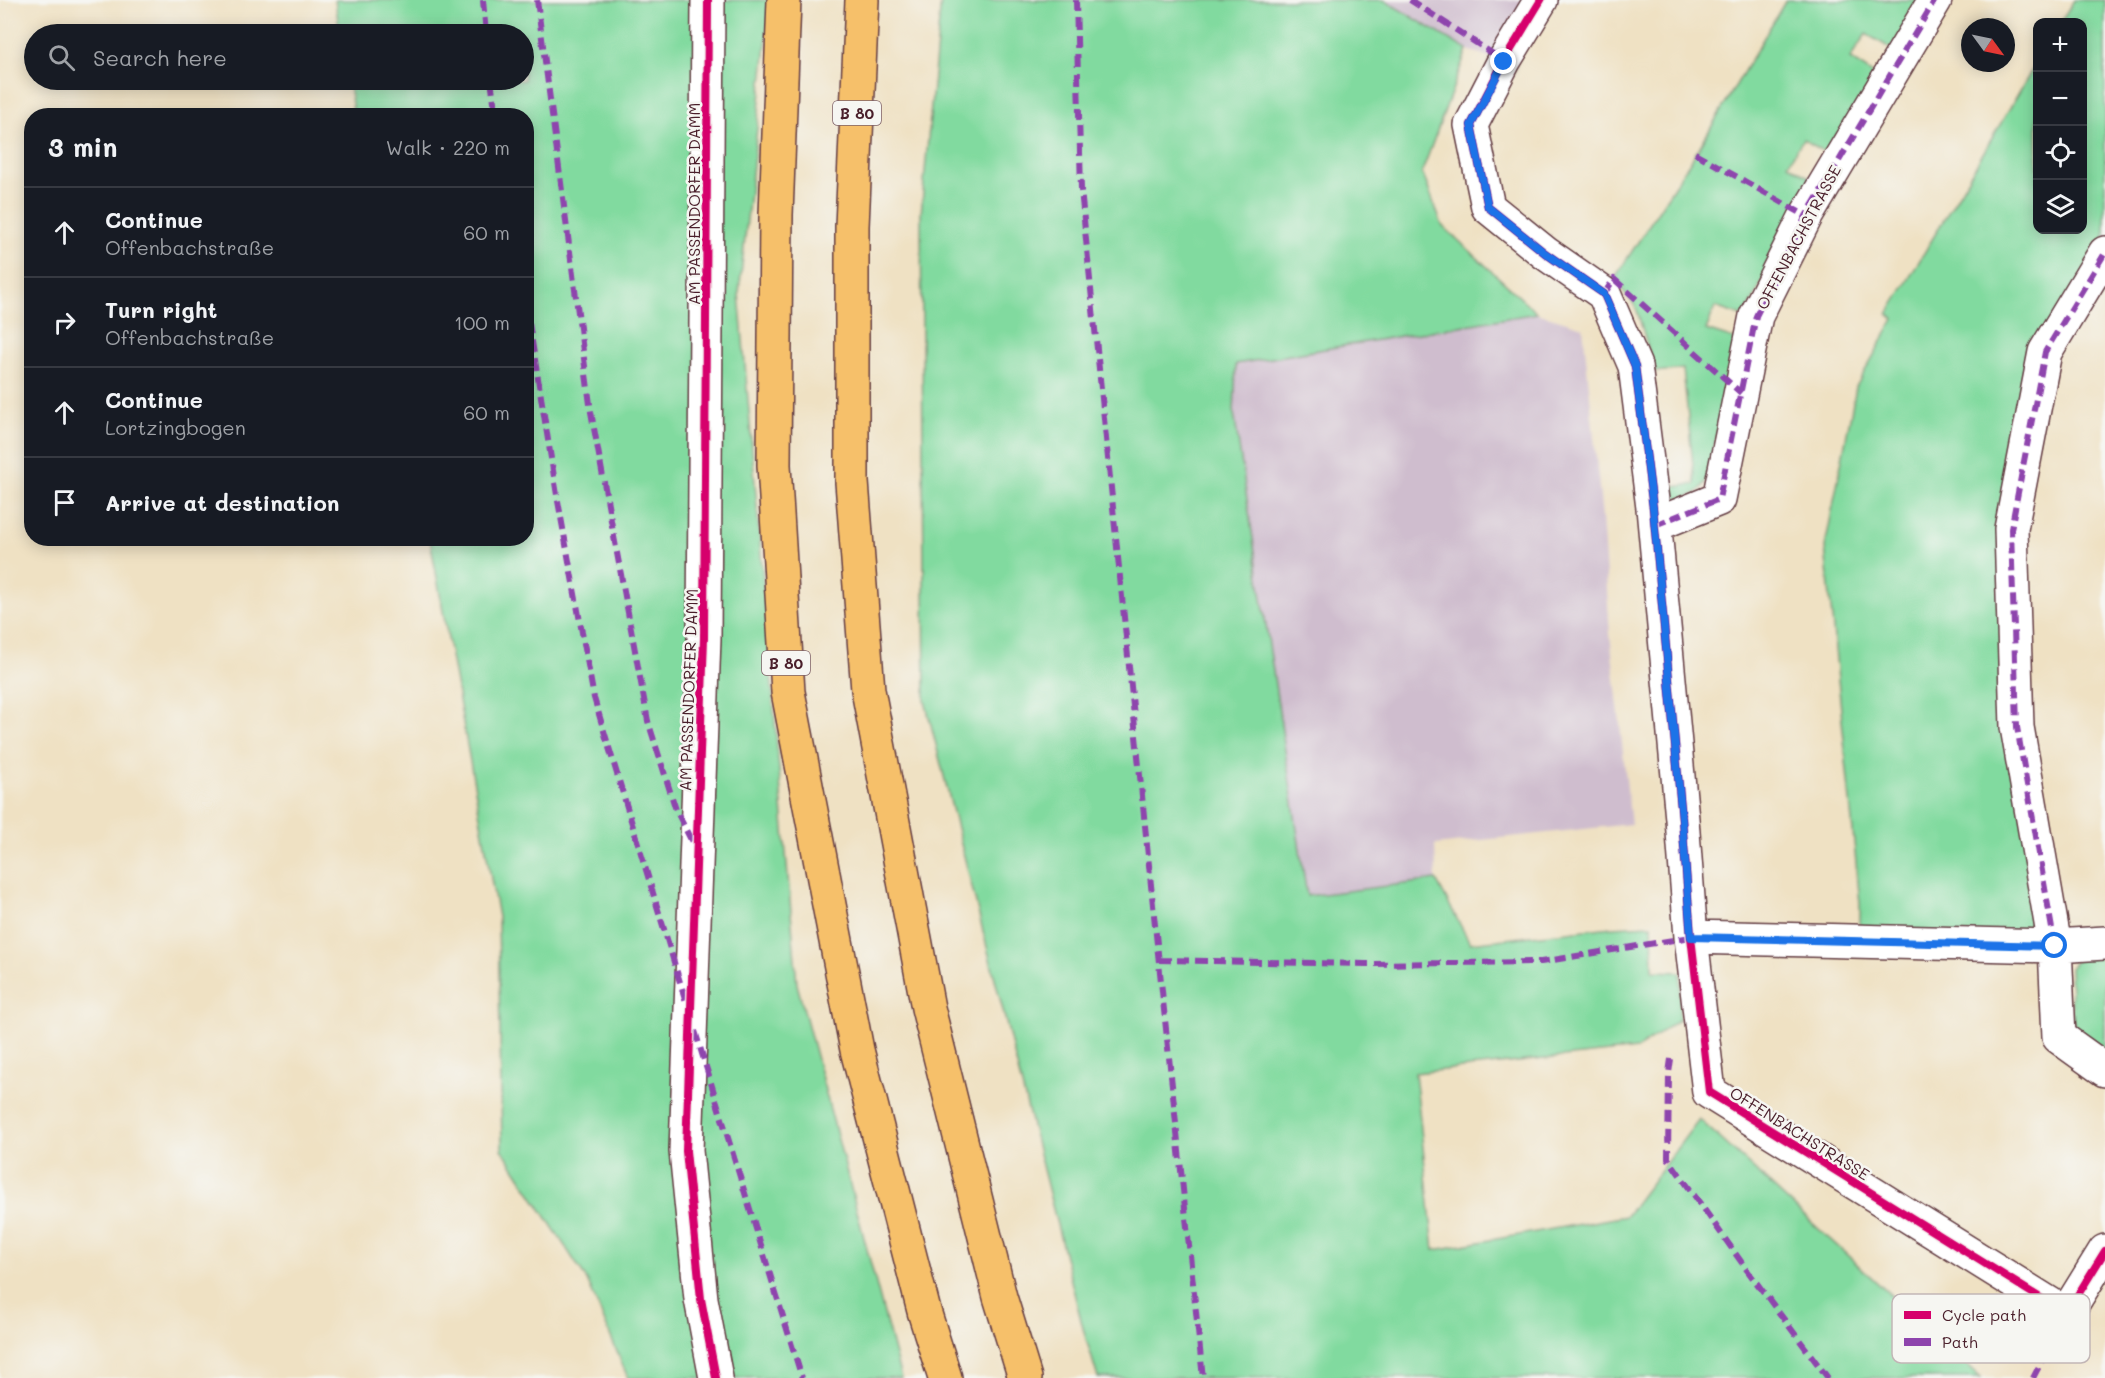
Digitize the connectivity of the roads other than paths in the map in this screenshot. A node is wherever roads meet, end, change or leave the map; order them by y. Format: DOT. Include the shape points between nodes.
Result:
graph roads {
  1 [pos="708,0"];
  2 [pos="784,0"];
  3 [pos="862,0"];
  4 [pos="1541,0"];
  5 [pos="1935,0"];
  6 [pos="2105,253"];
  7 [pos="1655,525"];
  8 [pos="1691,937"];
  9 [pos="2105,942"];
  10 [pos="2055,946"];
  11 [pos="2105,1070"];
  12 [pos="2105,1251"];
  13 [pos="2034,1294"];
  14 [pos="2078,1294"];
  15 [pos="716,1378"];
  16 [pos="945,1378"];
  17 [pos="1025,1378"];
  1 -- 15 [label="street, AM PASSENDORFER DAMM" via="704,638 686,1150 701,1299"];
  2 -- 16 [label="highway, B 80" via="776,215 774,465 788,692 857,1050"];
  3 -- 17 [label="highway, B 80" via="852,226 852,482 868,690 928,1008 1000,1297"];
  4 -- 7 [label="street, OFFENBACHSTRASSE" via="1471,125 1488,207 1604,294 1635,366"];
  5 -- 7 [label="street, OFFENBACHSTRASSE" via="1806,216 1756,316 1719,499"];
  6 -- 10 [label="street" via="2045,352 2011,530 2017,727"];
  7 -- 8 [label="street, OFFENBACHSTRASSE"];
  8 -- 10 [label="street"];
  8 -- 13 [label="street, OFFENBACHSTRASSE" via="1709,1092"];
  9 -- 10 [label="street"];
  10 -- 11 [label="street" via="2059,1037"];
  12 -- 14 [label="street, OFFENBACHSTRASSE"];
}
